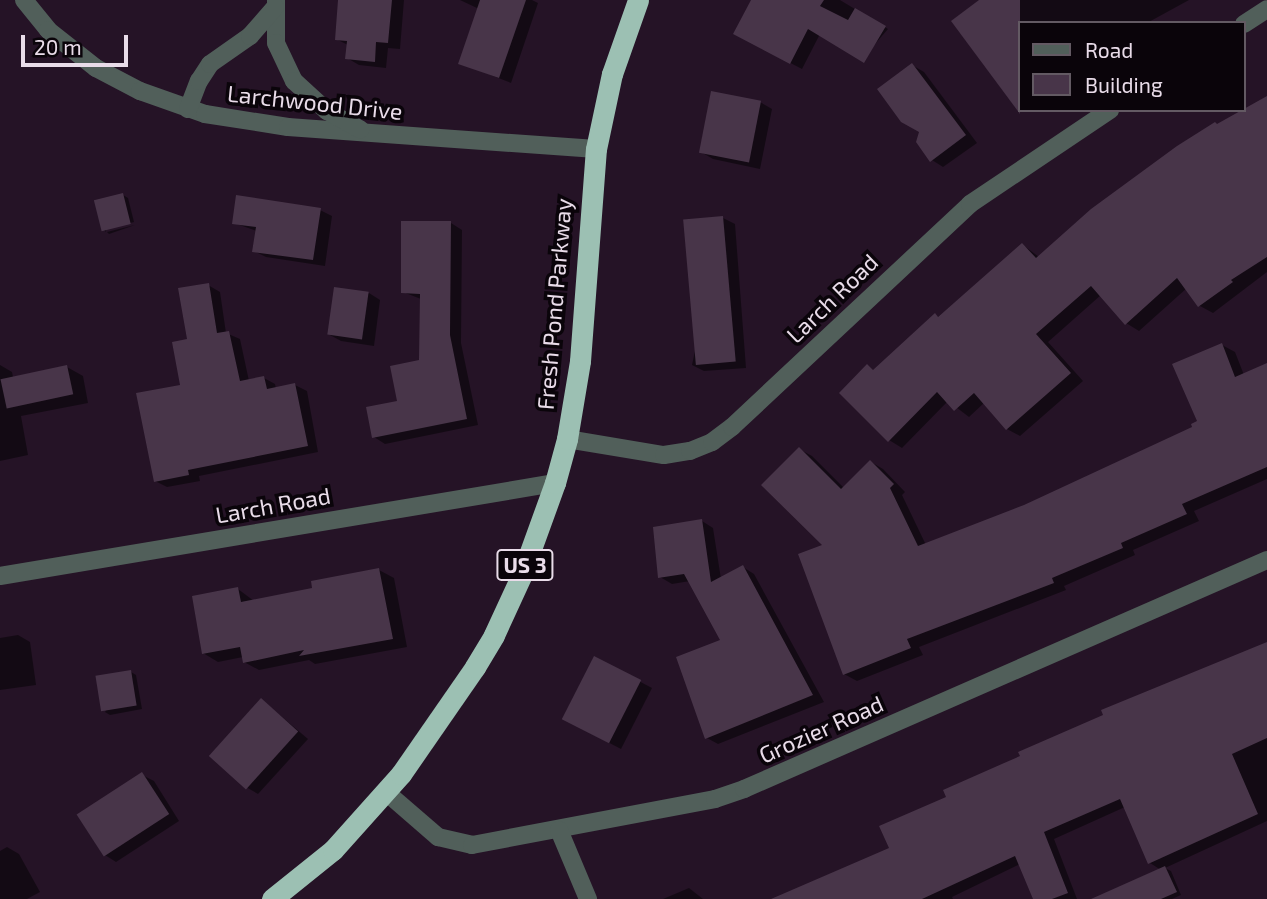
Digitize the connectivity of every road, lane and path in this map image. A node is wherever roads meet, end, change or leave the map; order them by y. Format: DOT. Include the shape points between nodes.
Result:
graph roads {
  1 [pos="24,0"];
  2 [pos="638,0"];
  3 [pos="276,3"];
  4 [pos="1267,9"];
  5 [pos="1246,23"];
  6 [pos="188,109"];
  7 [pos="1107,112"];
  8 [pos="370,133"];
  9 [pos="596,149"];
  10 [pos="567,439"];
  11 [pos="555,483"];
  12 [pos="1267,560"];
  13 [pos="0,576"];
  14 [pos="386,792"];
  15 [pos="559,830"];
  16 [pos="272,899"];
  17 [pos="588,899"];
  1 -- 6 [label="street, Larchwood Drive" via="48,30 83,59 140,91"];
  2 -- 9 [label="highway, Fresh Pond Parkway / US 3" via="612,74"];
  3 -- 6 [label="street" via="250,36 210,64"];
  3 -- 8 [label="street" via="276,43 294,81 327,111"];
  4 -- 5 [label="street"];
  6 -- 8 [label="street, Larchwood Drive" via="256,124"];
  7 -- 10 [label="street, Larch Road" via="970,204 712,442 664,455"];
  8 -- 9 [label="street, Larchwood Drive"];
  9 -- 10 [label="highway, Fresh Pond Parkway / US 3" via="580,361"];
  10 -- 11 [label="highway, Fresh Pond Parkway / US 3"];
  11 -- 13 [label="street, Larch Road"];
  11 -- 14 [label="highway, Fresh Pond Parkway / US 3" via="495,635 448,710"];
  12 -- 15 [label="street, Grozier Road" via="744,789 708,801"];
  14 -- 15 [label="street, Grozier Road" via="438,837 460,844 485,844"];
  14 -- 16 [label="highway, Fresh Pond Parkway / US 3" via="315,867"];
  15 -- 17 [label="street"];
}
